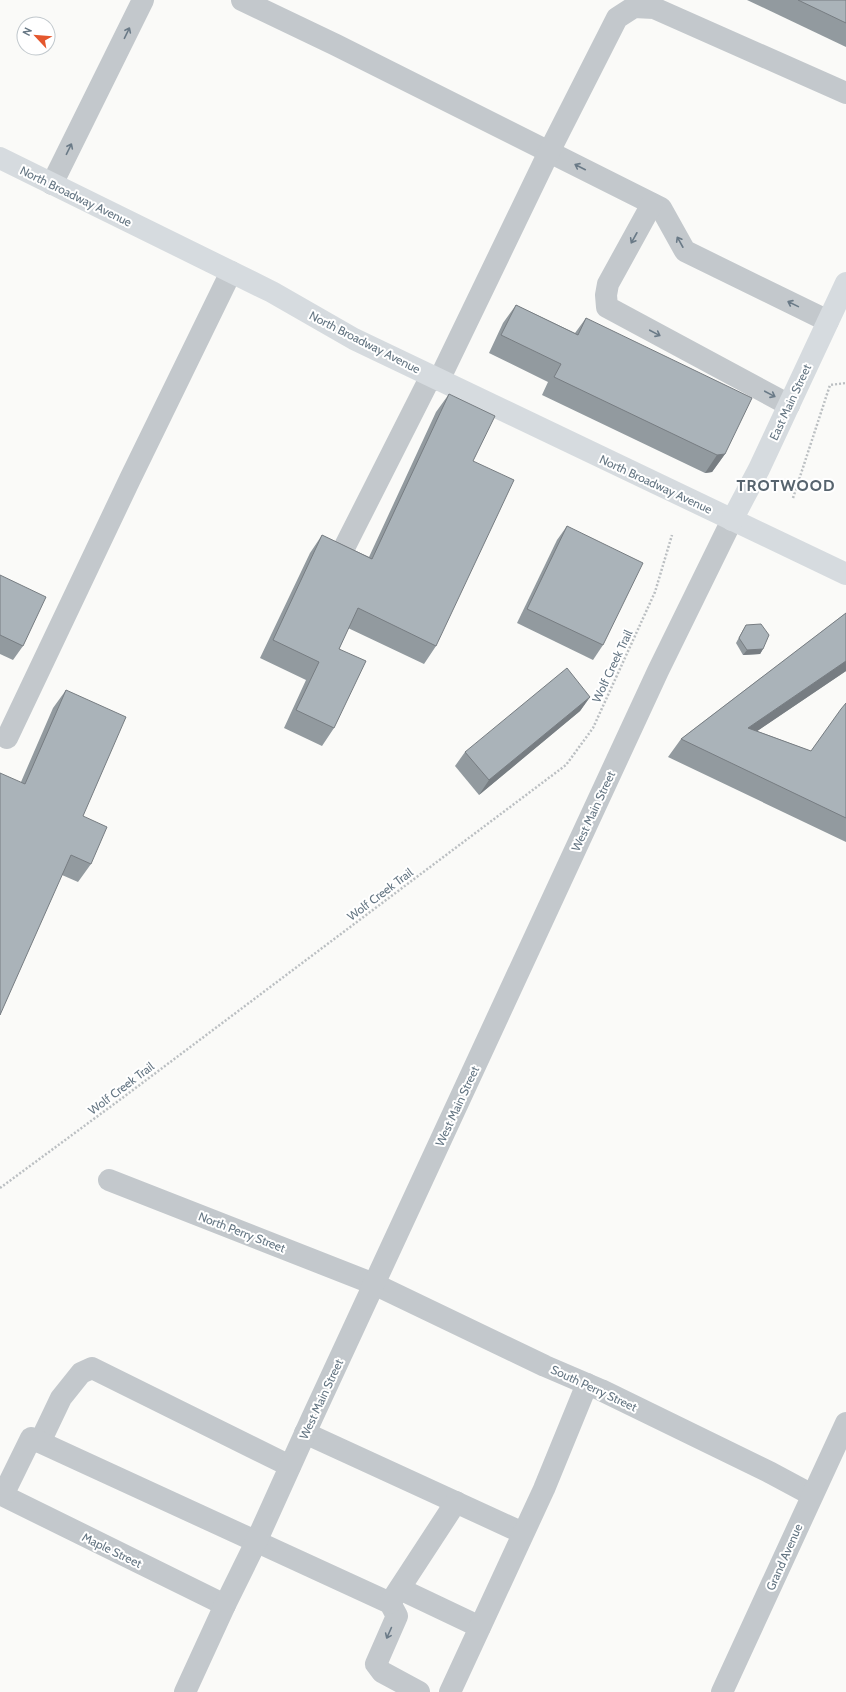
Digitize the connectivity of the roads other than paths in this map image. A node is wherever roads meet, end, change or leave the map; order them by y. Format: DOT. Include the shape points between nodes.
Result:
graph roads {
  1 [pos="143,0"];
  2 [pos="242,0"];
  3 [pos="846,93"];
  4 [pos="549,152"];
  5 [pos="0,158"];
  6 [pos="52,184"];
  7 [pos="652,204"];
  8 [pos="231,272"];
  9 [pos="846,283"];
  10 [pos="828,321"];
  11 [pos="435,378"];
  12 [pos="789,405"];
  13 [pos="732,520"];
  14 [pos="342,552"];
  15 [pos="846,574"];
  16 [pos="7,738"];
  17 [pos="109,1180"];
  18 [pos="374,1284"];
  19 [pos="587,1384"];
  20 [pos="846,1424"];
  21 [pos="305,1433"];
  22 [pos="40,1442"];
  23 [pos="290,1466"];
  24 [pos="2,1494"];
  25 [pos="812,1495"];
  26 [pos="456,1502"];
  27 [pos="523,1533"];
  28 [pos="256,1542"];
  29 [pos="395,1596"];
  30 [pos="225,1605"];
  31 [pos="480,1627"];
  32 [pos="184,1692"];
  33 [pos="419,1692"];
  34 [pos="450,1692"];
  35 [pos="722,1692"];
  6 -- 1 [label="street, one-way"];
  2 -- 4 [label="street"];
  3 -- 4 [label="street" via="654,8 634,6 618,18"];
  7 -- 4 [label="street, one-way"];
  4 -- 11 [label="street"];
  5 -- 6 [label="main road, North Broadway Avenue"];
  6 -- 8 [label="main road, North Broadway Avenue"];
  10 -- 7 [label="street, one-way" via="685,251 662,208"];
  7 -- 12 [label="street, one-way" via="608,284 608,307"];
  8 -- 11 [label="main road, North Broadway Avenue" via="272,292 354,339"];
  8 -- 16 [label="street"];
  9 -- 10 [label="main road, East Main Street"];
  10 -- 12 [label="main road, East Main Street"];
  11 -- 13 [label="main road, North Broadway Avenue"];
  11 -- 14 [label="street"];
  12 -- 13 [label="main road, East Main Street"];
  13 -- 15 [label="main road, North Broadway Avenue"];
  13 -- 18 [label="street, West Main Street" via="655,678"];
  17 -- 18 [label="street, North Perry Street"];
  18 -- 19 [label="street, South Perry Street"];
  18 -- 21 [label="street, West Main Street"];
  19 -- 25 [label="street, South Perry Street"];
  19 -- 27 [label="street"];
  20 -- 25 [label="street, Grand Avenue"];
  21 -- 23 [label="street, West Main Street"];
  21 -- 26 [label="street"];
  22 -- 23 [label="street" via="61,1398 81,1373 92,1368"];
  22 -- 24 [label="street" via="31,1438"];
  22 -- 28 [label="street"];
  23 -- 28 [label="street, West Main Street"];
  24 -- 30 [label="street, Maple Street"];
  25 -- 35 [label="street, Grand Avenue"];
  26 -- 27 [label="street"];
  26 -- 29 [label="street"];
  27 -- 31 [label="street"];
  28 -- 29 [label="street"];
  28 -- 30 [label="street, West Main Street"];
  29 -- 31 [label="street"];
  29 -- 33 [label="street, one-way" via="397,1616 376,1664 382,1672"];
  30 -- 32 [label="street, West Main Street"];
  31 -- 34 [label="street"];
}
